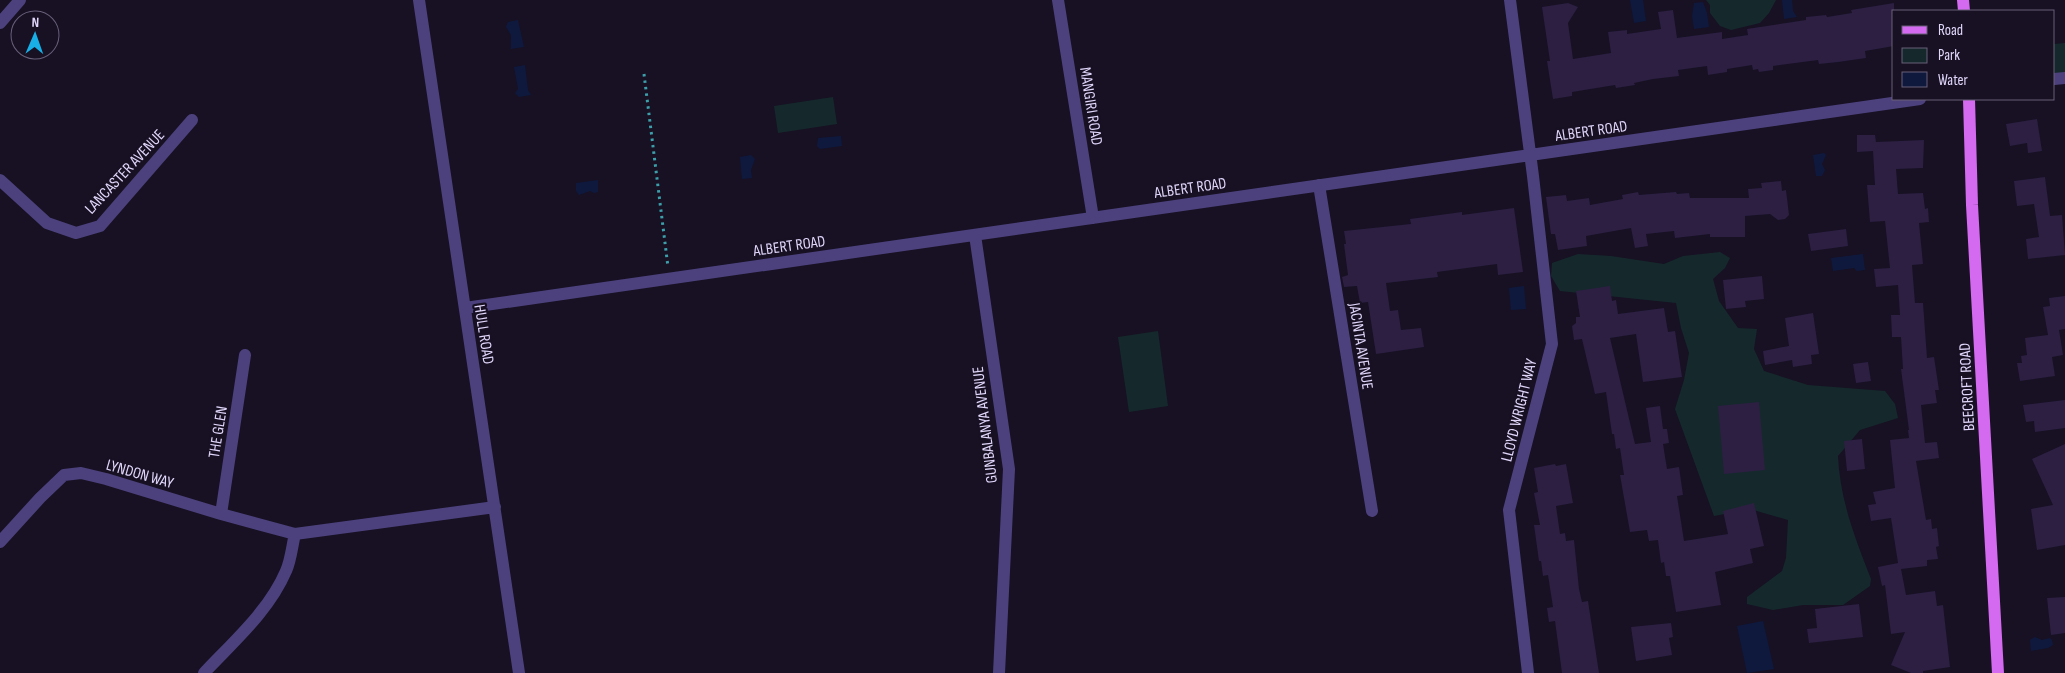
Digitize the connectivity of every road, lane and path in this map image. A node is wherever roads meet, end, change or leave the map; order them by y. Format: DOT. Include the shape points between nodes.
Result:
graph roads {
  1 [pos="20,0"];
  2 [pos="419,0"];
  3 [pos="1058,0"];
  4 [pos="1510,0"];
  5 [pos="0,23"];
  6 [pos="644,74"];
  7 [pos="1913,100"];
  8 [pos="1969,100"];
  9 [pos="192,120"];
  10 [pos="1530,155"];
  11 [pos="0,180"];
  12 [pos="1319,185"];
  13 [pos="1093,218"];
  14 [pos="975,235"];
  15 [pos="670,279"];
  16 [pos="465,308"];
  17 [pos="245,355"];
  18 [pos="494,507"];
  19 [pos="1372,512"];
  20 [pos="222,514"];
  21 [pos="295,534"];
  22 [pos="0,542"];
  23 [pos="204,673"];
  24 [pos="519,673"];
  25 [pos="999,673"];
  26 [pos="1528,673"];
  27 [pos="1998,673"];
  1 -- 5 [label="street"];
  2 -- 16 [label="street, HULL ROAD"];
  3 -- 13 [label="street, MANGIRI ROAD"];
  4 -- 10 [label="street, LLOYD WRIGHT WAY"];
  6 -- 15 [label="path"];
  7 -- 10 [label="street, ALBERT ROAD"];
  8 -- 27 [label="main road, BEECROFT ROAD"];
  9 -- 11 [label="street, LANCASTER AVENUE" via="100,226 76,233 47,223"];
  10 -- 12 [label="street, ALBERT ROAD"];
  10 -- 26 [label="street, LLOYD WRIGHT WAY" via="1552,344 1509,510"];
  12 -- 13 [label="street, ALBERT ROAD"];
  12 -- 19 [label="street, JACINTA AVENUE"];
  13 -- 14 [label="street, ALBERT ROAD"];
  14 -- 15 [label="street, ALBERT ROAD"];
  14 -- 25 [label="street, GUNBALANYA AVENUE" via="1009,469"];
  15 -- 16 [label="street, ALBERT ROAD"];
  16 -- 18 [label="street, HULL ROAD"];
  17 -- 20 [label="street, THE GLEN"];
  18 -- 21 [label="street, LYNDON WAY"];
  18 -- 24 [label="street, HULL ROAD"];
  20 -- 21 [label="street, LYNDON WAY"];
  20 -- 22 [label="street, LYNDON WAY" via="81,473 64,476"];
  21 -- 23 [label="street" via="287,570 271,598"];
}
